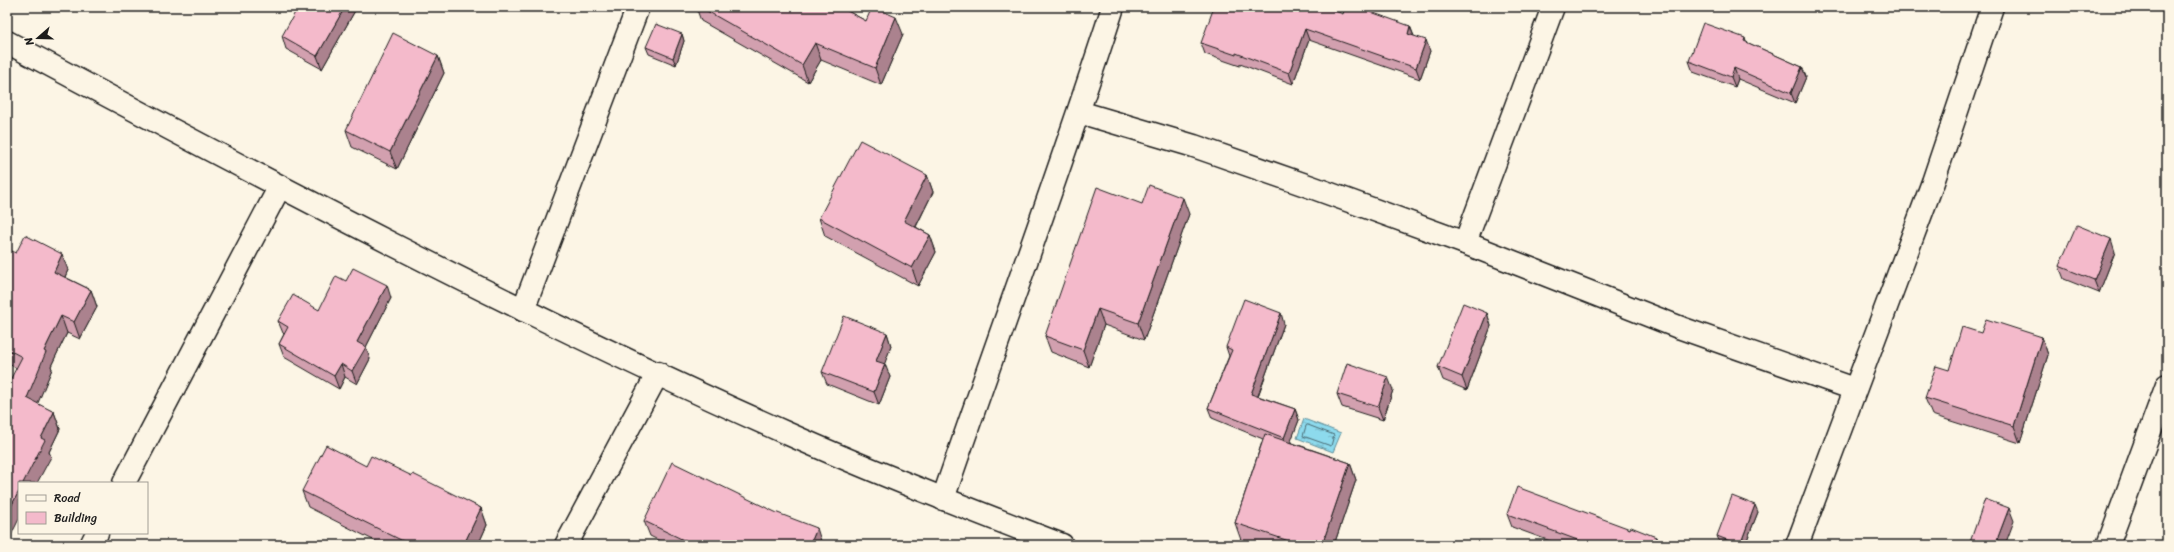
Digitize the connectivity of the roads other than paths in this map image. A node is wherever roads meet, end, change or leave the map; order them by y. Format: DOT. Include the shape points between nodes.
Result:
graph roads {
  1 [pos="638,7"];
  2 [pos="1113,7"];
  3 [pos="1553,7"];
  4 [pos="1992,7"];
  5 [pos="7,42"];
  6 [pos="1079,112"];
  7 [pos="280,188"];
  8 [pos="1465,243"];
  9 [pos="523,310"];
  10 [pos="658,373"];
  11 [pos="2167,385"];
  12 [pos="1854,389"];
  13 [pos="125,482"];
  14 [pos="943,499"];
  15 [pos="96,534"];
  16 [pos="91,545"];
  17 [pos="566,545"];
  18 [pos="1062,545"];
  19 [pos="1797,545"];
  20 [pos="2108,545"];
  1 -- 9 [label="street"];
  2 -- 6 [label="street"];
  3 -- 8 [label="street"];
  4 -- 12 [label="street" via="1933,182"];
  5 -- 7 [label="street"];
  6 -- 8 [label="street" via="1194,146"];
  6 -- 14 [label="street"];
  7 -- 9 [label="street"];
  7 -- 13 [label="street"];
  8 -- 12 [label="street" via="1681,328"];
  9 -- 10 [label="street"];
  10 -- 14 [label="street" via="785,433"];
  10 -- 17 [label="street"];
  11 -- 20 [label="street"];
  12 -- 19 [label="street"];
  14 -- 18 [label="street"];
  15 -- 16 [label="street"];
}
